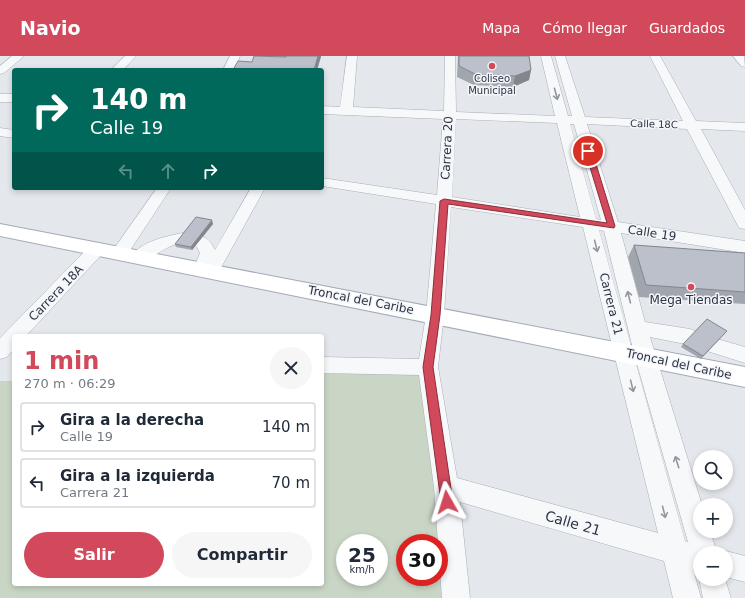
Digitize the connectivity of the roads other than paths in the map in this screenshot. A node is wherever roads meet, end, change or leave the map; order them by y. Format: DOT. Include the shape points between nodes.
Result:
graph roads {
  1 [pos="19,56"];
  2 [pos="131,56"];
  3 [pos="235,56"];
  4 [pos="352,56"];
  5 [pos="450,56"];
  6 [pos="546,56"];
  7 [pos="560,56"];
  8 [pos="655,56"];
  9 [pos="738,56"];
  10 [pos="745,64"];
  11 [pos="119,68"];
  12 [pos="230,68"];
  13 [pos="0,71"];
  14 [pos="0,76"];
  15 [pos="12,76"];
  16 [pos="0,98"];
  17 [pos="12,98"];
  18 [pos="324,110"];
  19 [pos="346,111"];
  20 [pos="450,115"];
  21 [pos="571,120"];
  22 [pos="692,125"];
  23 [pos="745,127"];
  24 [pos="0,132"];
  25 [pos="12,134"];
  26 [pos="324,182"];
  27 [pos="163,190"];
  28 [pos="257,190"];
  29 [pos="444,201"];
  30 [pos="590,223"];
  31 [pos="745,224"];
  32 [pos="612,226"];
  33 [pos="0,230"];
  34 [pos="745,247"];
  35 [pos="97,249"];
  36 [pos="129,256"];
  37 [pos="207,271"];
  38 [pos="435,315"];
  39 [pos="638,328"];
  40 [pos="16,334"];
  41 [pos="12,338"];
  42 [pos="714,346"];
  43 [pos="0,351"];
  44 [pos="686,351"];
  45 [pos="623,353"];
  46 [pos="745,355"];
  47 [pos="0,356"];
  48 [pos="12,357"];
  49 [pos="645,357"];
  50 [pos="324,365"];
  51 [pos="428,367"];
  52 [pos="745,377"];
  53 [pos="446,486"];
  54 [pos="702,546"];
  55 [pos="674,551"];
  56 [pos="693,556"];
  57 [pos="733,566"];
  58 [pos="745,569"];
  59 [pos="714,586"];
  60 [pos="456,598"];
  61 [pos="687,598"];
  62 [pos="718,598"];
  1 -- 13 [label="street"];
  2 -- 11 [label="street"];
  3 -- 12 [label="street"];
  4 -- 19 [label="street"];
  5 -- 20 [label="street, Carrera 20"];
  6 -- 21 [label="street, Carrera 21, one-way"];
  7 -- 21 [label="street, Carrera 21"];
  8 -- 22 [label="street"];
  9 -- 10 [label="street"];
  14 -- 15 [label="street"];
  16 -- 17 [label="street"];
  18 -- 19 [label="street, Calle 18C"];
  19 -- 20 [label="street, Calle 18C"];
  20 -- 21 [label="street, Calle 18C"];
  20 -- 29 [label="street, Carrera 20"];
  21 -- 22 [label="street, Calle 18C"];
  21 -- 30 [label="street, Carrera 21"];
  21 -- 32 [label="street, Carrera 21"];
  22 -- 23 [label="street, Calle 18C"];
  22 -- 31 [label="street"];
  24 -- 25 [label="street"];
  26 -- 29 [label="street, Calle 19"];
  27 -- 36 [label="street"];
  28 -- 37 [label="street"];
  29 -- 30 [label="street, Calle 19"];
  29 -- 38 [label="street, Carrera 20"];
  30 -- 32 [label="street, Calle 19"];
  30 -- 45 [label="street, Carrera 21, one-way"];
  32 -- 34 [label="street, Calle 19"];
  39 -- 32 [label="street, Carrera 21, one-way"];
  33 -- 35 [label="main road, Troncal del Caribe"];
  35 -- 36 [label="main road, Troncal del Caribe"];
  35 -- 40 [label="street, Carrera 18A"];
  36 -- 37 [label="main road, Troncal del Caribe"];
  36 -- 37 [label="street" via="162,243 191,239 204,244 208,253"];
  37 -- 38 [label="main road, Troncal del Caribe"];
  38 -- 45 [label="main road, Troncal del Caribe"];
  38 -- 51 [label="street, Carrera 20"];
  39 -- 44 [label="street"];
  39 -- 49 [label="street, Carrera 21"];
  41 -- 43 [label="street, Carrera 18A"];
  42 -- 46 [label="street"];
  44 -- 49 [label="main road, Troncal del Caribe"];
  44 -- 52 [label="main road, Troncal del Caribe"];
  45 -- 49 [label="main road, Troncal del Caribe"];
  45 -- 55 [label="street, Carrera 21, one-way"];
  47 -- 48 [label="street"];
  54 -- 49 [label="street, Carrera 21, one-way"];
  50 -- 51 [label="street"];
  51 -- 53 [label="street, Carrera 20"];
  53 -- 55 [label="street, Calle 21"];
  53 -- 60 [label="street, Carrera 20"];
  55 -- 56 [label="street, Calle 21"];
  55 -- 61 [label="street, Carrera 21"];
  57 -- 58 [label="street"];
  59 -- 62 [label="street"];
}
